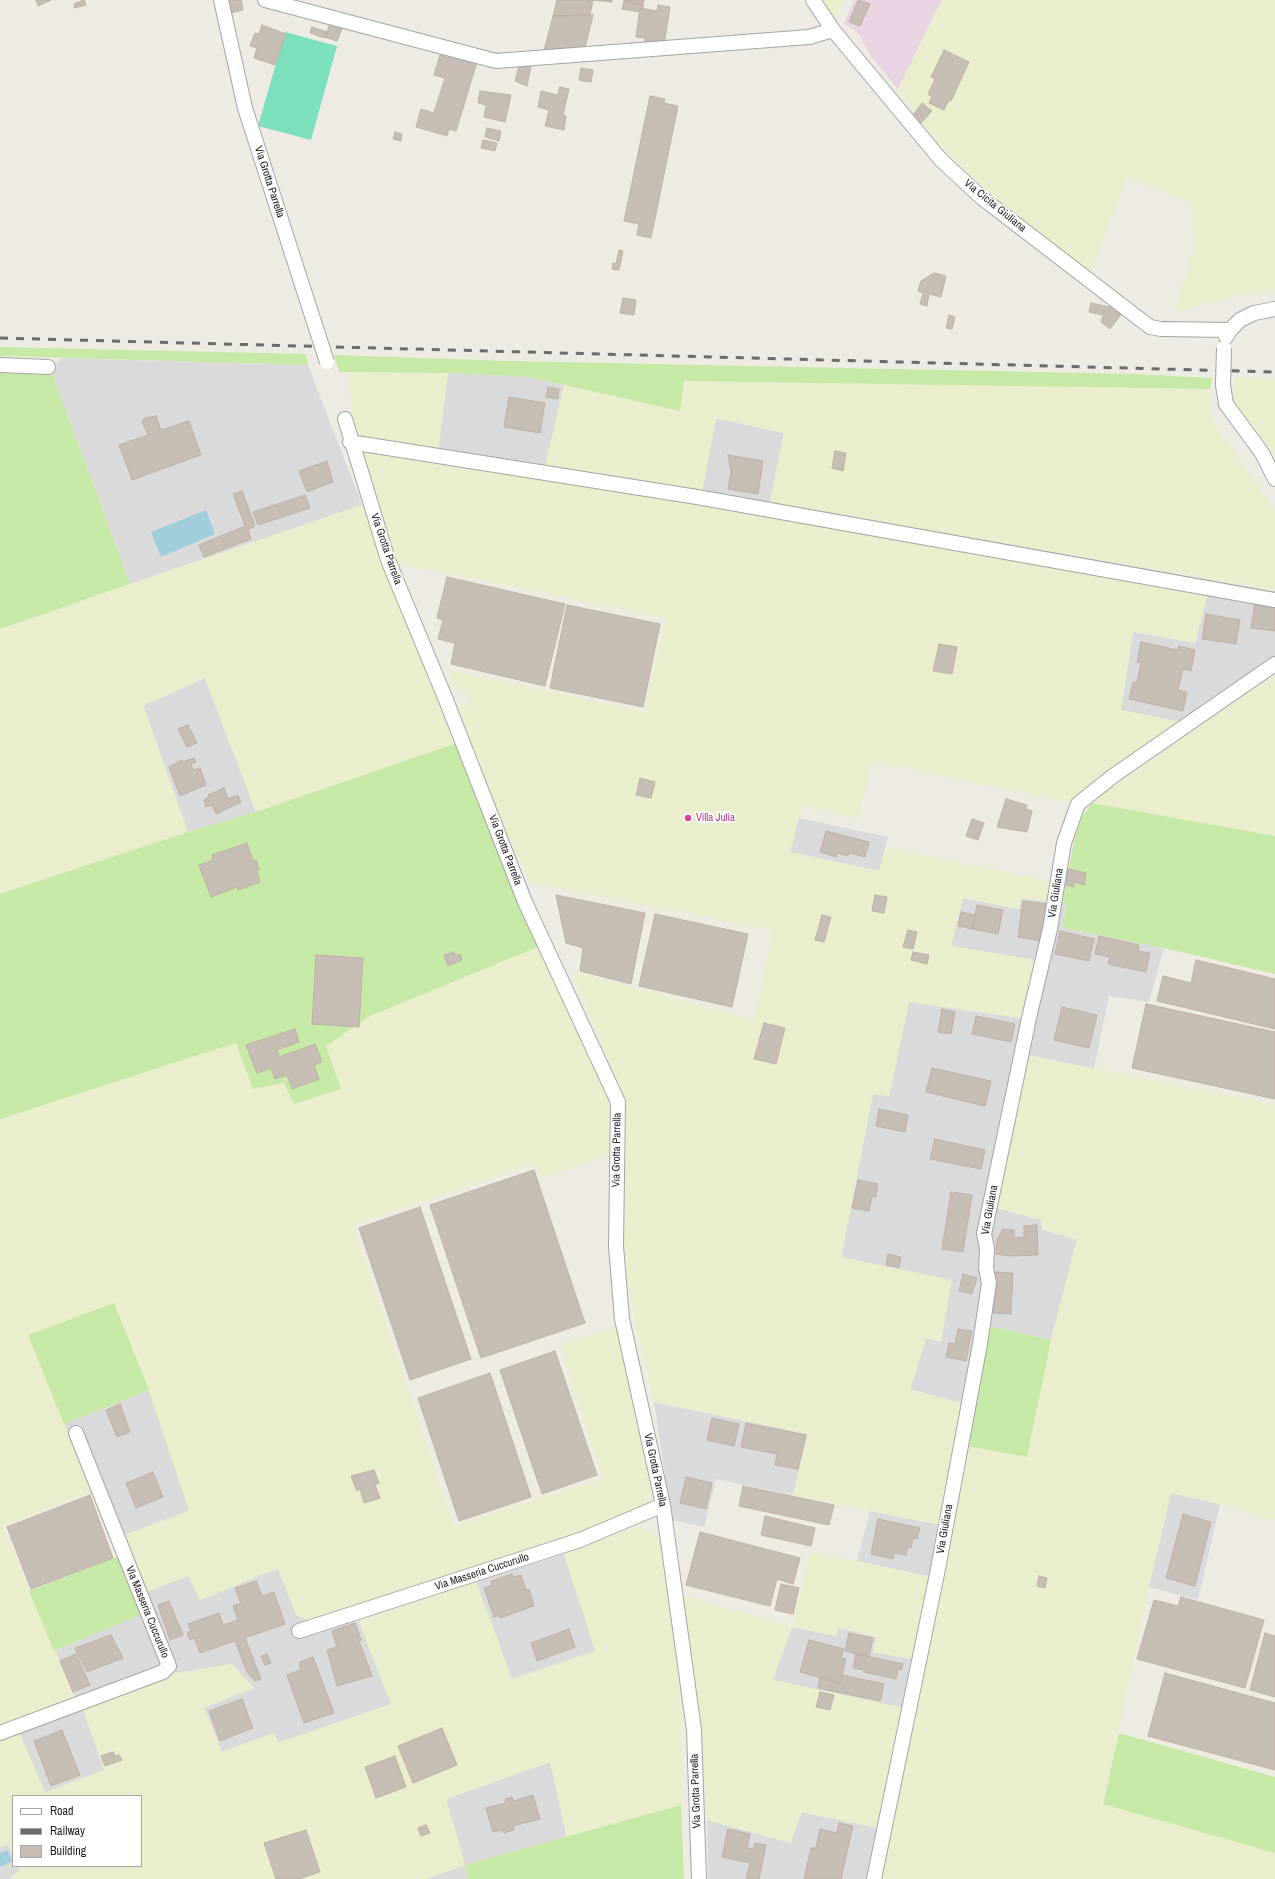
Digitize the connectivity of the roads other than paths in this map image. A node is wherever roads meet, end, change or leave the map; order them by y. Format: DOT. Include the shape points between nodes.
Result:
graph roads {
  1 [pos="221,0"];
  2 [pos="265,0"];
  3 [pos="813,0"];
  4 [pos="833,30"];
  5 [pos="1275,309"];
  6 [pos="1230,330"];
  7 [pos="326,362"];
  8 [pos="0,365"];
  9 [pos="48,366"];
  10 [pos="345,420"];
  11 [pos="350,442"];
  12 [pos="1275,479"];
  13 [pos="1275,600"];
  14 [pos="1275,664"];
  15 [pos="76,1432"];
  16 [pos="663,1505"];
  17 [pos="299,1632"];
  18 [pos="0,1733"];
  19 [pos="699,1879"];
  20 [pos="874,1879"];
  1 -- 7 [label="street, Via Grotta Parrella, bridge" via="245,108"];
  2 -- 4 [label="street" via="496,61 809,37"];
  3 -- 4 [label="street, Via Cicita Giuliana"];
  4 -- 6 [label="street, Via Cicita Giuliana" via="941,160 982,198 1150,327"];
  5 -- 6 [label="street" via="1254,313 1240,320"];
  6 -- 12 [label="street, bridge" via="1224,348 1223,385 1226,404 1262,453"];
  8 -- 9 [label="street"];
  10 -- 11 [label="street, Via Grotta Parrella"];
  11 -- 13 [label="street" via="697,497"];
  11 -- 16 [label="street, Via Grotta Parrella" via="388,560 525,902 618,1102 616,1246 622,1319"];
  14 -- 20 [label="street, Via Giuliana" via="1113,776 1078,804 1064,843 1050,929 984,1234 989,1283 980,1344 937,1574"];
  15 -- 18 [label="street, Via Masseria Cuccurullo" via="169,1666 163,1672"];
  16 -- 17 [label="street, Via Masseria Cuccurullo" via="580,1540"];
  16 -- 19 [label="street, Via Grotta Parrella" via="694,1730"];
}
